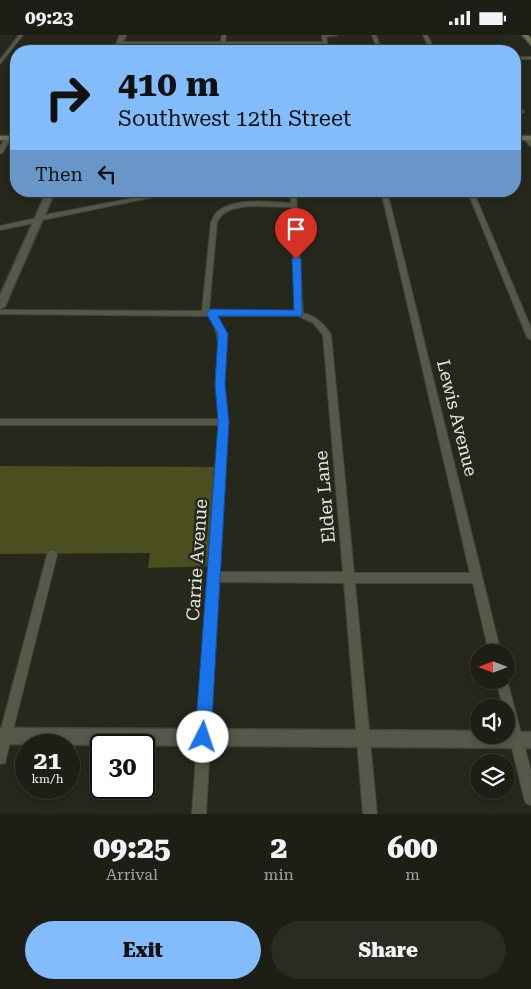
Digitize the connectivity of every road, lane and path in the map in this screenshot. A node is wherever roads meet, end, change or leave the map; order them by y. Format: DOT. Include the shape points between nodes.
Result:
graph roads {
  1 [pos="21,35"];
  2 [pos="123,35"];
  3 [pos="224,35"];
  4 [pos="324,35"];
  5 [pos="336,35"];
  6 [pos="525,35"];
  7 [pos="120,43"];
  8 [pos="171,43"];
  9 [pos="223,43"];
  10 [pos="274,43"];
  11 [pos="326,43"];
  12 [pos="531,43"];
  13 [pos="13,45"];
  14 [pos="10,49"];
  15 [pos="0,62"];
  16 [pos="8,138"];
  17 [pos="0,152"];
  18 [pos="49,197"];
  19 [pos="128,197"];
  20 [pos="148,197"];
  21 [pos="293,197"];
  22 [pos="385,197"];
  23 [pos="472,197"];
  24 [pos="127,201"];
  25 [pos="294,205"];
  26 [pos="39,219"];
  27 [pos="214,222"];
  28 [pos="0,227"];
  29 [pos="0,306"];
  30 [pos="0,312"];
  31 [pos="208,313"];
  32 [pos="299,314"];
  33 [pos="531,337"];
  34 [pos="0,422"];
  35 [pos="224,422"];
  36 [pos="52,555"];
  37 [pos="214,577"];
  38 [pos="349,577"];
  39 [pos="477,578"];
  40 [pos="493,644"];
  41 [pos="505,689"];
  42 [pos="3,736"];
  43 [pos="203,737"];
  44 [pos="363,739"];
  45 [pos="524,740"];
  46 [pos="0,758"];
  47 [pos="531,798"];
  48 [pos="199,814"];
  49 [pos="370,814"];
  1 -- 13 [label="street"];
  2 -- 7 [label="street"];
  3 -- 9 [label="street"];
  4 -- 5 [label="street"];
  4 -- 11 [label="street"];
  6 -- 12 [label="main road"];
  7 -- 8 [label="street"];
  8 -- 9 [label="street"];
  9 -- 10 [label="street"];
  10 -- 11 [label="street"];
  14 -- 15 [label="street"];
  16 -- 17 [label="street"];
  18 -- 26 [label="street"];
  19 -- 24 [label="street"];
  20 -- 24 [label="street"];
  21 -- 25 [label="street"];
  22 -- 39 [label="street, Lewis Avenue"];
  23 -- 33 [label="street"];
  24 -- 26 [label="street"];
  25 -- 27 [label="street" via="232,207 219,213"];
  25 -- 32 [label="street"];
  26 -- 28 [label="street"];
  26 -- 29 [label="street"];
  27 -- 31 [label="street"];
  30 -- 31 [label="street"];
  31 -- 32 [label="street"];
  31 -- 35 [label="street, Carrie Avenue" via="220,325 223,334 220,384"];
  32 -- 38 [label="street, Elder Lane" via="316,321 327,335"];
  34 -- 35 [label="street"];
  35 -- 37 [label="street, Carrie Avenue"];
  36 -- 42 [label="street"];
  37 -- 38 [label="street"];
  37 -- 43 [label="street, Carrie Avenue"];
  38 -- 39 [label="street"];
  38 -- 44 [label="street, Elder Lane"];
  39 -- 40 [label="street, Lewis Avenue"];
  41 -- 45 [label="street"];
  42 -- 43 [label="street"];
  42 -- 46 [label="street"];
  43 -- 44 [label="street"];
  43 -- 48 [label="street, Carrie Avenue"];
  44 -- 45 [label="street"];
  44 -- 49 [label="street, Elder Lane"];
  45 -- 47 [label="street"];
}
